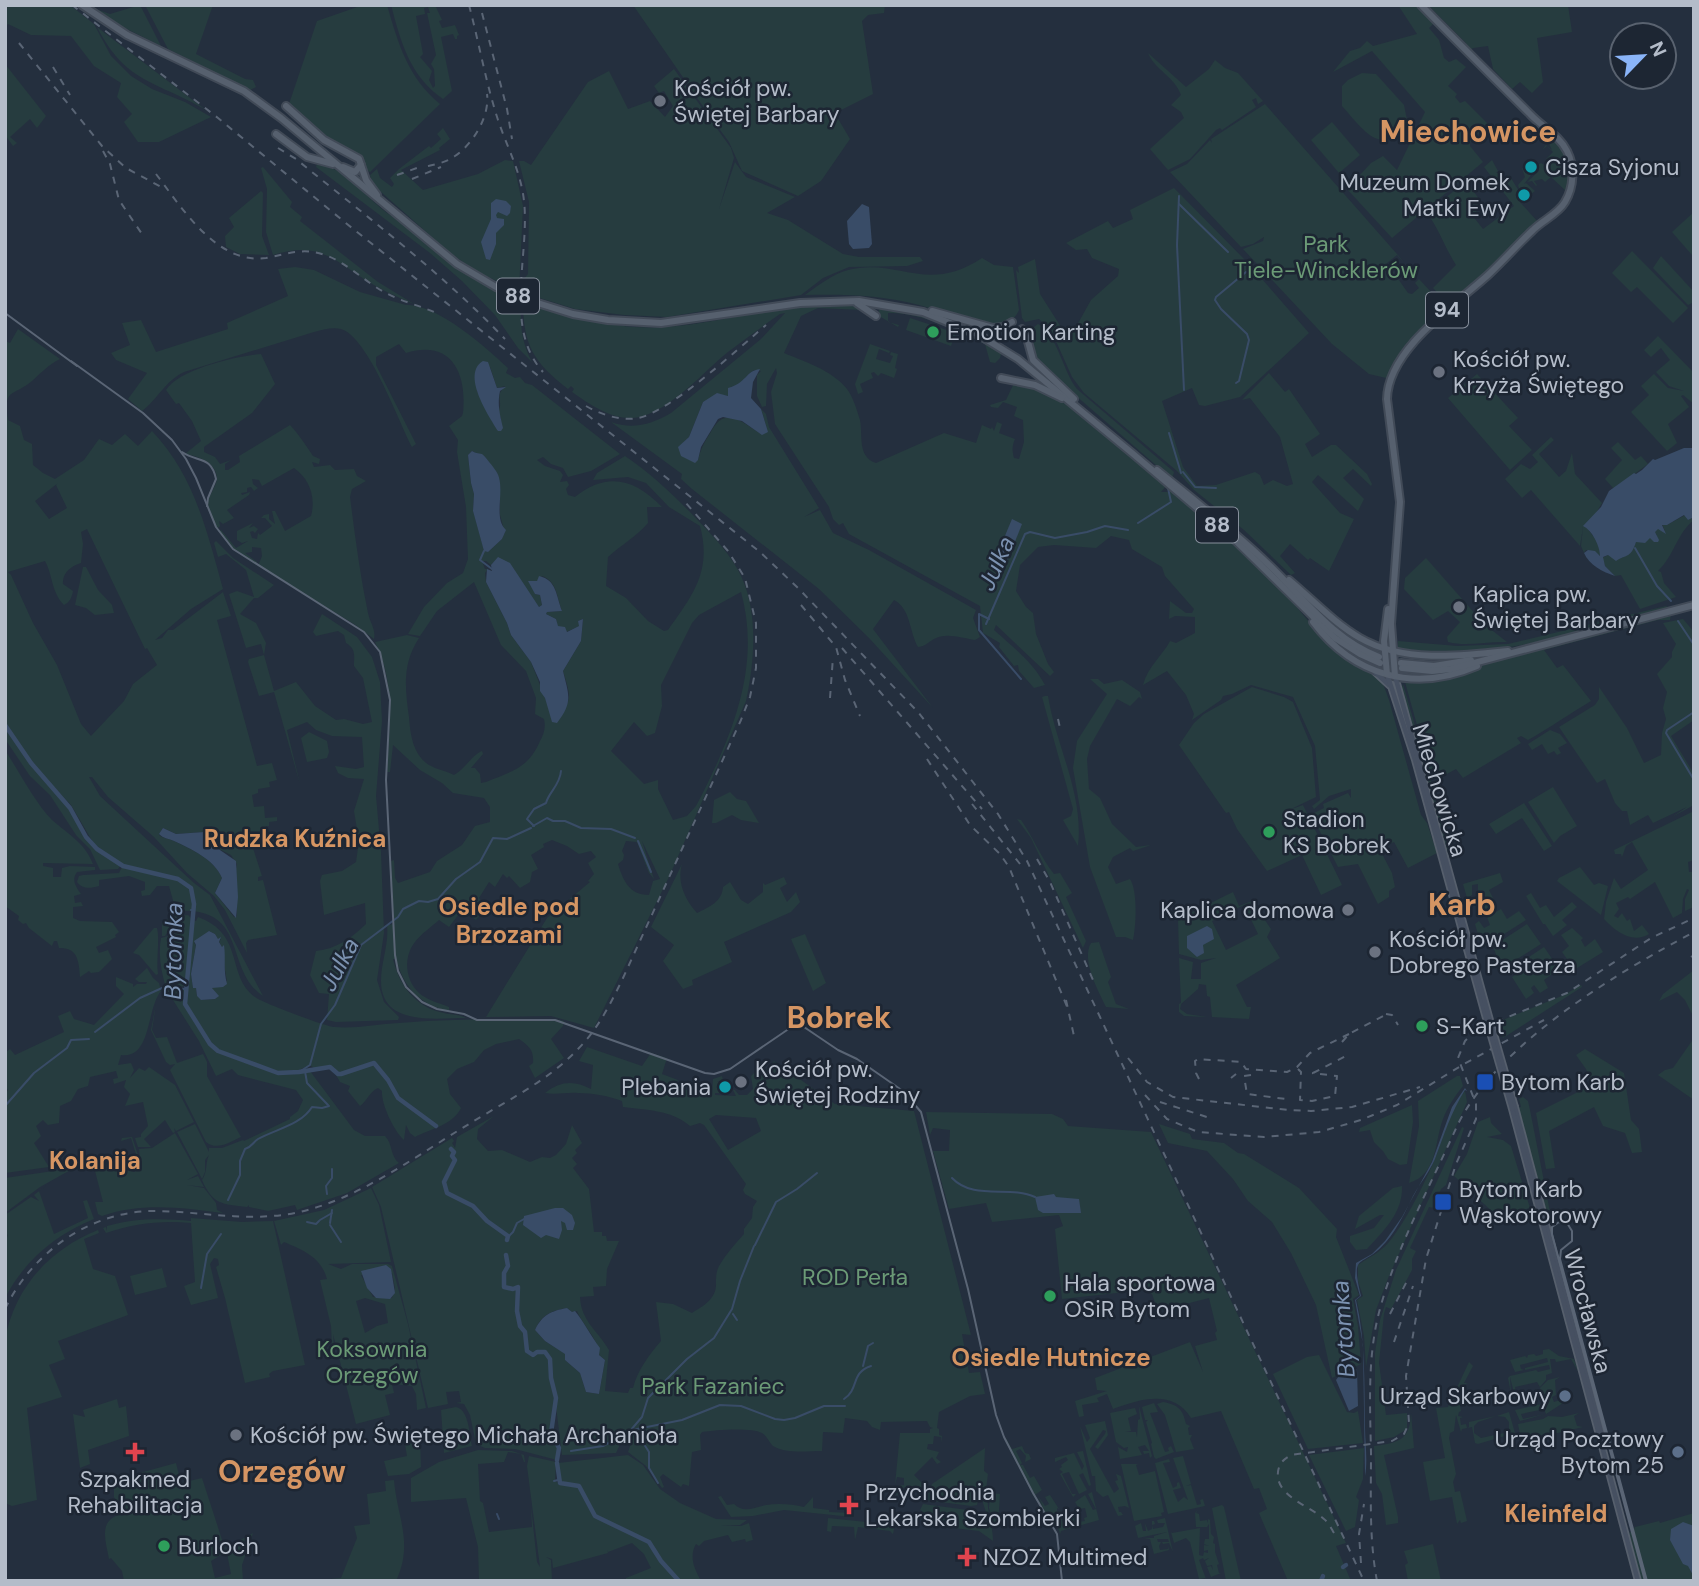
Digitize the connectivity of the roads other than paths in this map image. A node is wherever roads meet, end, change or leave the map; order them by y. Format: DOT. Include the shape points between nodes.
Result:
graph roads {
  1 [pos="84,5"];
  2 [pos="1421,5"];
  3 [pos="286,106"];
  4 [pos="282,117"];
  5 [pos="276,134"];
  6 [pos="314,146"];
  7 [pos="312,159"];
  8 [pos="361,165"];
  9 [pos="340,166"];
  10 [pos="378,196"];
  11 [pos="849,301"];
  12 [pos="923,309"];
  13 [pos="876,316"];
  14 [pos="1012,323"];
  15 [pos="1022,329"];
  16 [pos="1000,345"];
  17 [pos="1001,378"];
  18 [pos="1080,407"];
  19 [pos="1171,484"];
  20 [pos="1268,564"];
  21 [pos="1393,590"];
  22 [pos="1296,602"];
  23 [pos="1694,605"];
  24 [pos="1384,632"];
  25 [pos="1368,643"];
  26 [pos="1524,648"];
  27 [pos="1388,649"];
  28 [pos="1508,651"];
  29 [pos="1497,658"];
  30 [pos="1371,670"];
  31 [pos="1391,675"];
  32 [pos="1411,679"];
  33 [pos="1392,693"];
  34 [pos="1400,695"];
  35 [pos="1479,987"];
  36 [pos="1489,1021"];
  37 [pos="1638,1581"];
  1 -- 4 [label="main road, 88" via="128,32 236,83"];
  2 -- 21 [label="main road, 94" via="1561,142 1573,176 1562,207 1440,315 1392,377 1387,399 1400,502"];
  3 -- 8 [label="main road" via="324,141 358,158"];
  4 -- 6 [label="main road, 88"];
  4 -- 9 [label="main road, 88"];
  5 -- 7 [label="main road"];
  6 -- 7 [label="main road" via="317,154"];
  6 -- 9 [label="main road, 88"];
  7 -- 9 [label="main road"];
  8 -- 9 [label="main road" via="355,172"];
  8 -- 10 [label="main road"];
  9 -- 10 [label="main road, 88"];
  9 -- 11 [label="main road, 88" via="468,271 496,287 564,312 661,323 800,303"];
  10 -- 12 [label="main road, 88" via="480,275 528,298 580,313 658,320 828,298 880,300"];
  11 -- 13 [label="main road"];
  11 -- 16 [label="main road, 88" via="923,312"];
  12 -- 14 [label="main road" via="993,327"];
  12 -- 16 [label="main road, 88" via="968,326"];
  15 -- 18 [label="main road" via="1032,360"];
  16 -- 18 [label="main road, 88"];
  17 -- 18 [label="main road" via="1038,386"];
  18 -- 19 [label="main road, 88"];
  19 -- 20 [label="main road, 88"];
  19 -- 22 [label="main road, 88"];
  20 -- 22 [label="main road" via="1335,632 1380,660 1341,643"];
  20 -- 25 [label="main road, 88"];
  21 -- 24 [label="main road, 94"];
  21 -- 27 [label="main road, 94"];
  22 -- 30 [label="main road, 88" via="1333,646"];
  23 -- 26 [label="main road"];
  24 -- 25 [label="main road" via="1379,641"];
  24 -- 27 [label="main road, 94"];
  25 -- 27 [label="main road, 88"];
  26 -- 28 [label="main road"];
  26 -- 29 [label="main road"];
  27 -- 28 [label="main road" via="1443,655"];
  27 -- 31 [label="main road, Miechowicka / 94"];
  28 -- 29 [label="main road" via="1448,664 1401,666 1440,671"];
  29 -- 32 [label="main road" via="1446,677"];
  30 -- 31 [label="main road, 88"];
  30 -- 33 [label="main road" via="1386,680"];
  31 -- 32 [label="main road"];
  31 -- 33 [label="main road, Miechowicka / 94"];
  31 -- 34 [label="main road, Miechowicka / 94"];
  32 -- 34 [label="main road" via="1402,683"];
  33 -- 35 [label="main road, Miechowicka / 94"];
  34 -- 35 [label="main road, Miechowicka / 94"];
  35 -- 36 [label="main road, Miechowicka / 94"];
  36 -- 37 [label="main road, Wrocławska / 94, bridge"];
}
